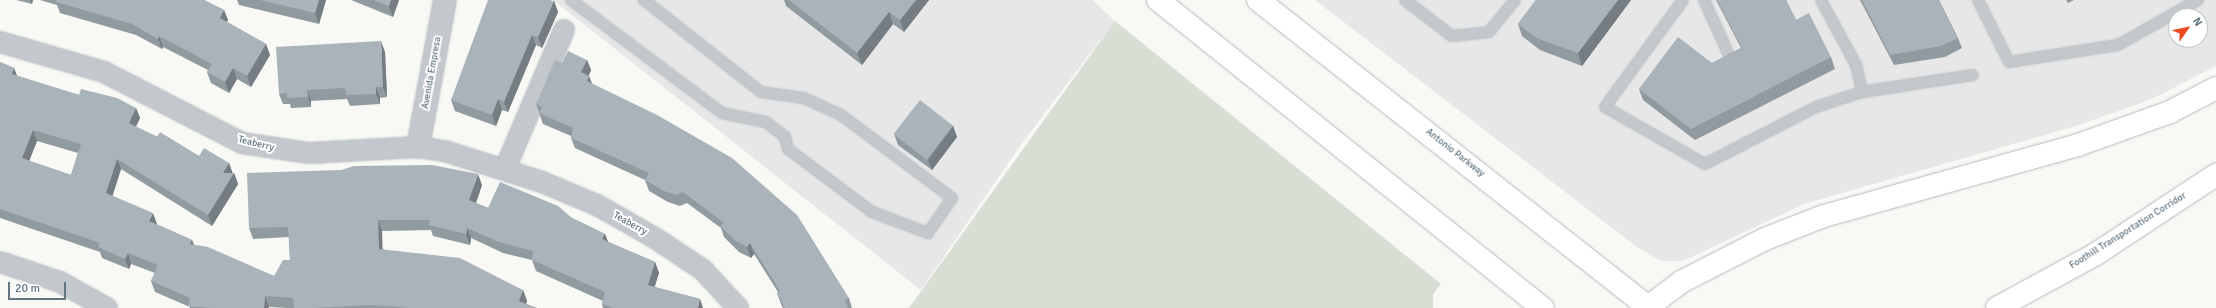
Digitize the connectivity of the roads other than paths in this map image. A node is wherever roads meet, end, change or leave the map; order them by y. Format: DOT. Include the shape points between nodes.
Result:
graph roads {
  1 [pos="445,0"];
  2 [pos="571,0"];
  3 [pos="644,0"];
  4 [pos="1158,0"];
  5 [pos="1258,0"];
  6 [pos="1405,0"];
  7 [pos="1515,0"];
  8 [pos="1683,0"];
  9 [pos="1704,0"];
  10 [pos="1822,0"];
  11 [pos="1978,0"];
  12 [pos="2198,0"];
  13 [pos="564,30"];
  14 [pos="0,42"];
  15 [pos="1729,55"];
  16 [pos="1972,75"];
  17 [pos="2216,88"];
  18 [pos="1862,92"];
  19 [pos="418,147"];
  20 [pos="505,169"];
  21 [pos="2216,175"];
  22 [pos="0,262"];
  23 [pos="107,308"];
  24 [pos="738,308"];
  25 [pos="1543,308"];
  26 [pos="1649,308"];
  27 [pos="1997,308"];
  1 -- 19 [label="street, Avenida Empresa"];
  2 -- 3 [label="lane" via="722,113 766,122 785,137 788,149 872,212 928,233 952,198 841,115 804,98 762,92"];
  4 -- 25 [label="main road"];
  5 -- 26 [label="main road, Antonio Parkway"];
  6 -- 7 [label="lane" via="1452,36 1489,32"];
  8 -- 18 [label="lane" via="1605,107 1705,164 1816,107"];
  9 -- 15 [label="lane"];
  10 -- 18 [label="lane" via="1856,65"];
  11 -- 12 [label="lane" via="2009,62 2118,45"];
  13 -- 20 [label="street"];
  14 -- 19 [label="street, Teaberry" via="104,72 141,87 242,143 309,153"];
  16 -- 18 [label="lane"];
  17 -- 26 [label="main road" via="2170,112 2078,145 1824,216 1764,239 1688,278"];
  19 -- 20 [label="street, Teaberry"];
  20 -- 24 [label="street, Teaberry" via="597,205 655,238 703,270"];
  21 -- 27 [label="main road, Foothill Transportation Corridor" via="2096,254"];
  22 -- 23 [label="street" via="60,282"];
}
